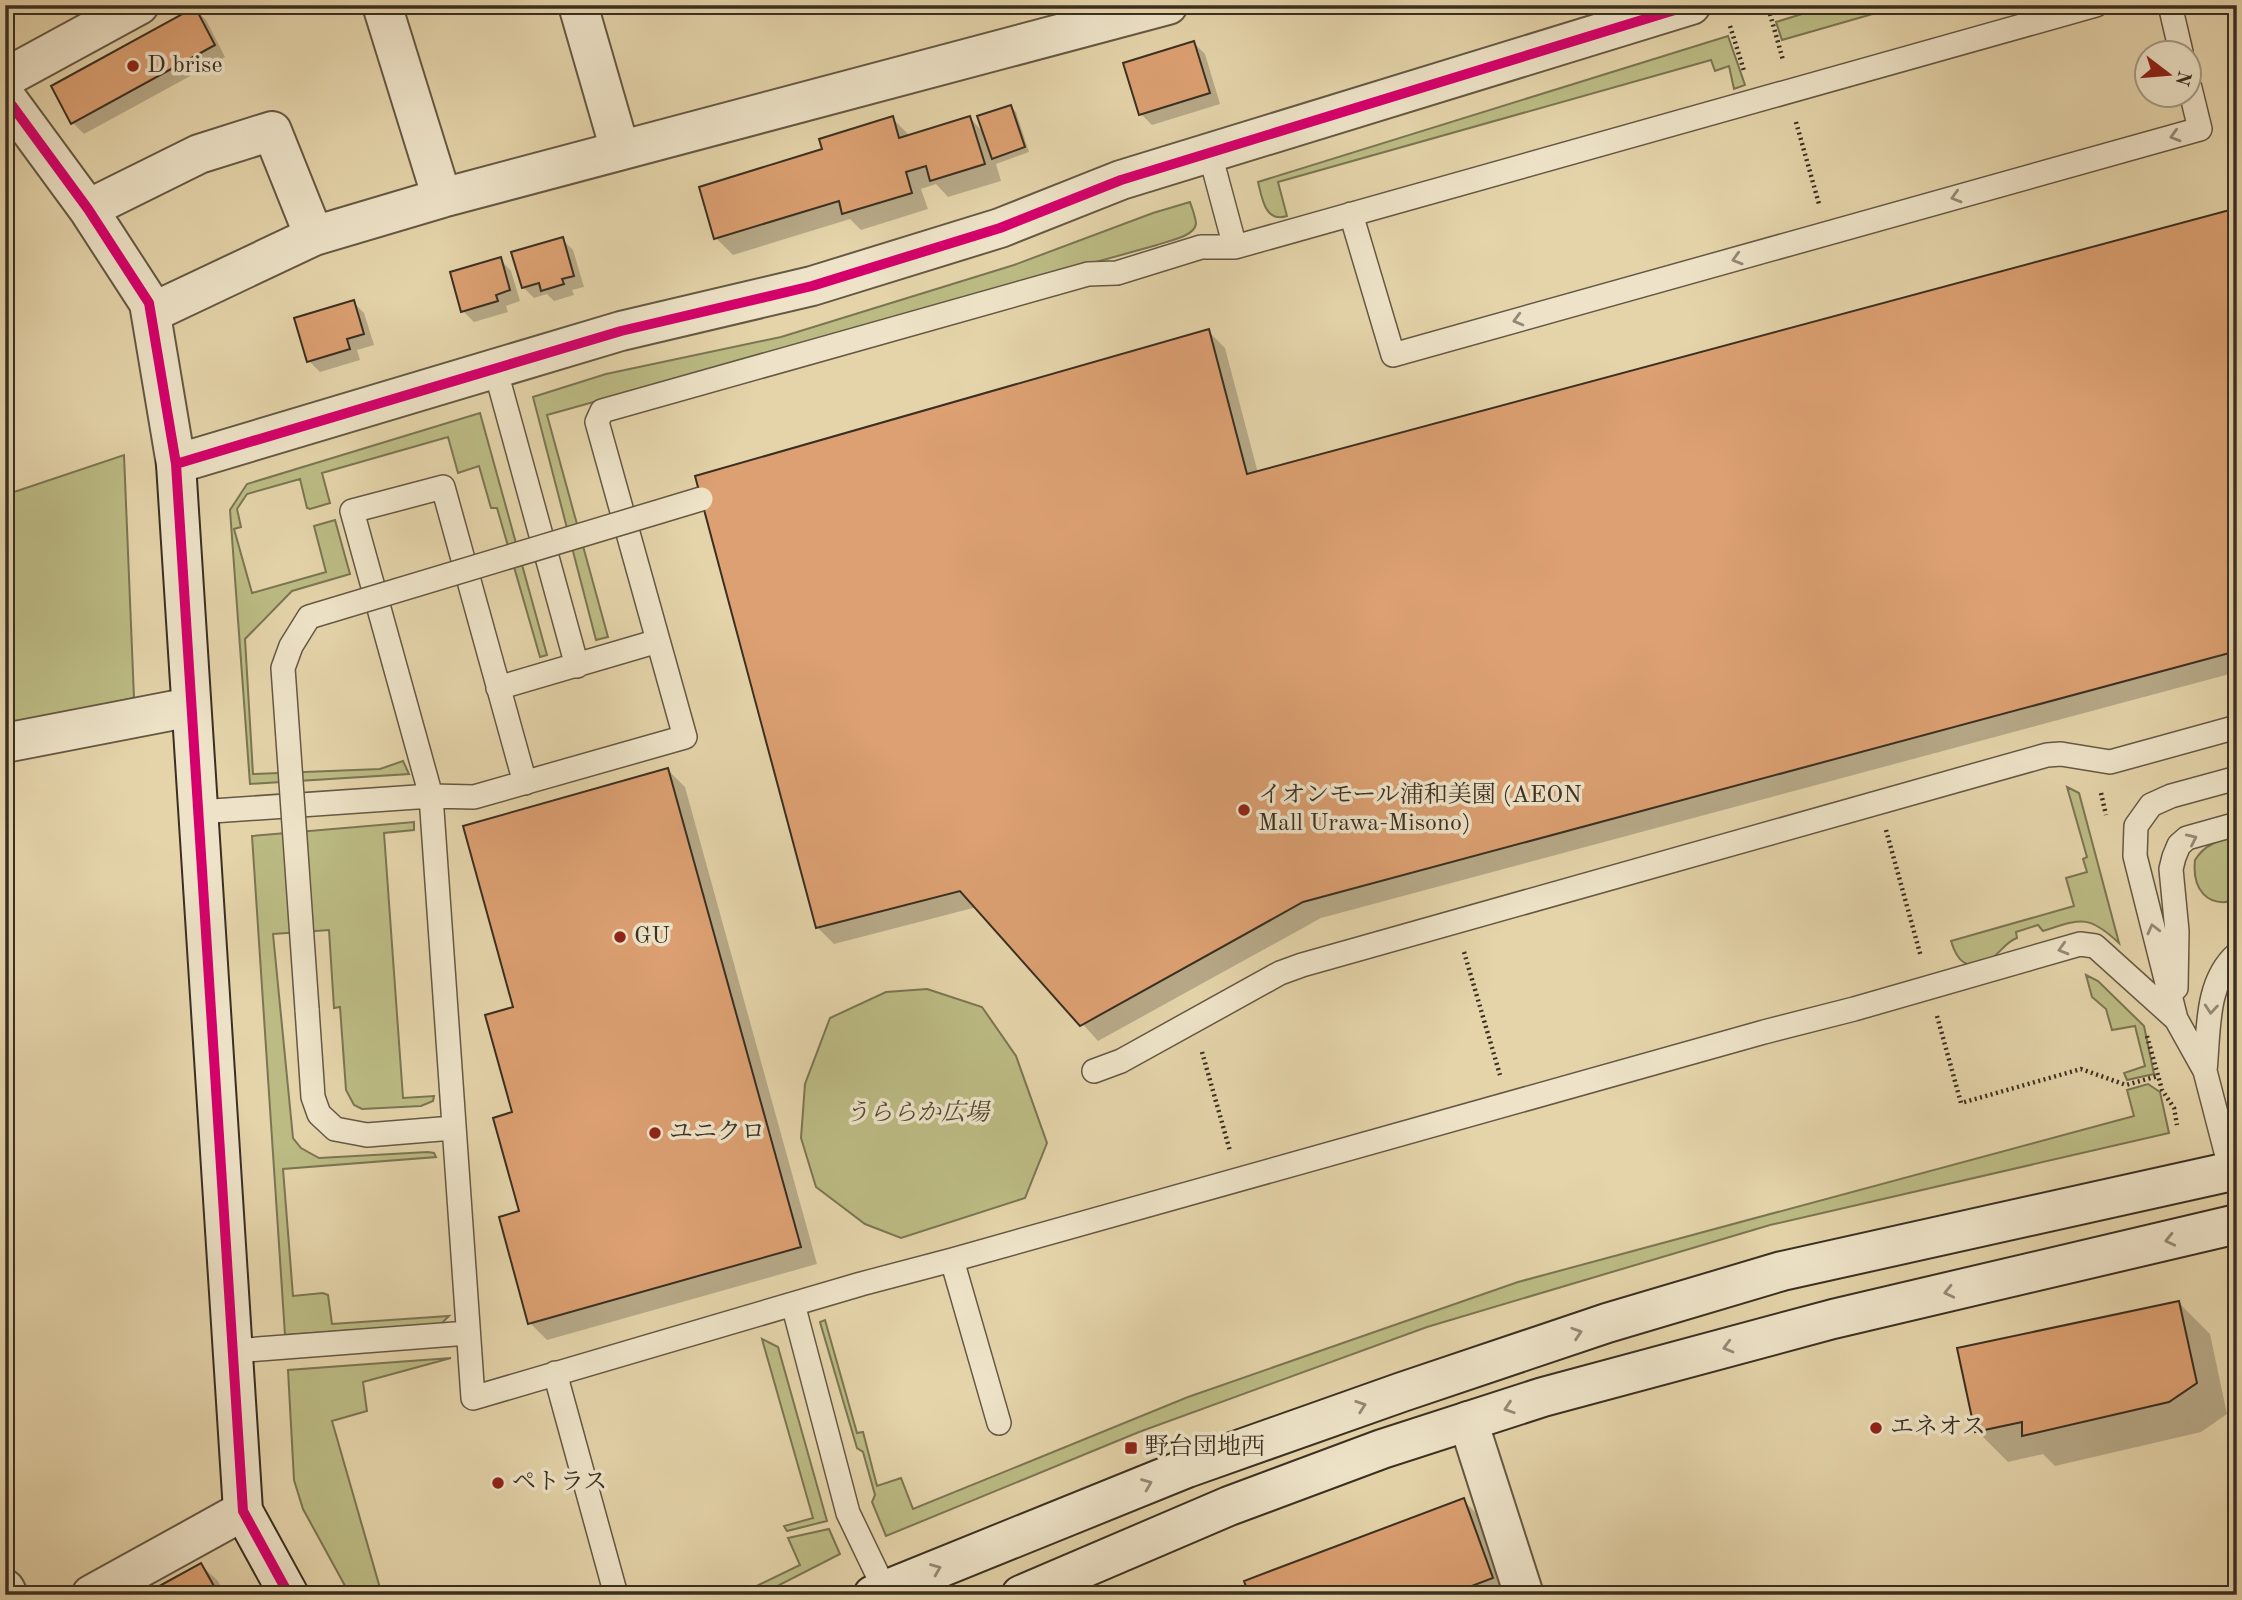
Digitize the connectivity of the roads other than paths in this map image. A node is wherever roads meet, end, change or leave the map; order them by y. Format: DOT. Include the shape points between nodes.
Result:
graph roads {
  1 [pos="139,5"];
  2 [pos="382,5"];
  3 [pos="578,5"];
  4 [pos="1691,5"];
  5 [pos="2096,5"];
  6 [pos="2170,5"];
  7 [pos="1155,7"];
  8 [pos="2178,38"];
  9 [pos="8,101"];
  10 [pos="2194,108"];
  11 [pos="620,150"];
  12 [pos="1210,154"];
  13 [pos="442,198"];
  14 [pos="88,209"];
  15 [pos="1351,214"];
  16 [pos="314,236"];
  17 [pos="1235,247"];
  18 [pos="151,313"];
  19 [pos="495,368"];
  20 [pos="176,464"];
  21 [pos="701,499"];
  22 [pos="658,641"];
  23 [pos="577,666"];
  24 [pos="498,688"];
  25 [pos="191,707"];
  26 [pos="2237,727"];
  27 [pos="5,743"];
  28 [pos="2237,778"];
  29 [pos="525,783"];
  30 [pos="431,796"];
  31 [pos="198,812"];
  32 [pos="2237,824"];
  33 [pos="2237,954"];
  34 [pos="2176,1019"];
  35 [pos="1094,1070"];
  36 [pos="2205,1071"];
  37 [pos="453,1128"];
  38 [pos="2235,1179"];
  39 [pos="2237,1224"];
  40 [pos="952,1260"];
  41 [pos="793,1304"];
  42 [pos="468,1333"];
  43 [pos="233,1352"];
  44 [pos="555,1373"];
  45 [pos="1468,1421"];
  46 [pos="999,1423"];
  47 [pos="243,1511"];
  48 [pos="5,1590"];
  49 [pos="879,1592"];
  50 [pos="8,1595"];
  51 [pos="91,1595"];
  52 [pos="289,1595"];
  53 [pos="616,1595"];
  54 [pos="1021,1595"];
  55 [pos="1524,1595"];
  1 -- 9 [label="street"];
  2 -- 13 [label="street"];
  3 -- 11 [label="street"];
  4 -- 12 [label="street"];
  5 -- 15 [label="lane"];
  6 -- 8 [label="lane"];
  7 -- 11 [label="street"];
  9 -- 14 [label="street"];
  10 -- 15 [label="lane, one-way" via="2200,129 1394,355"];
  11 -- 13 [label="street"];
  12 -- 17 [label="lane"];
  12 -- 19 [label="street" via="1121,180 1000,228 812,286 621,331"];
  13 -- 16 [label="street"];
  14 -- 16 [label="street" via="199,154 272,131"];
  14 -- 18 [label="street"];
  15 -- 17 [label="lane"];
  16 -- 18 [label="street"];
  17 -- 22 [label="lane" via="1201,247 1117,273 1088,274 602,411 597,422"];
  18 -- 20 [label="street"];
  19 -- 20 [label="street"];
  19 -- 23 [label="lane"];
  20 -- 25 [label="street"];
  21 -- 37 [label="lane, bridge" via="309,617 291,646 283,668 313,1097 319,1114 335,1129 367,1135"];
  22 -- 23 [label="lane"];
  22 -- 29 [label="lane" via="685,737"];
  23 -- 24 [label="lane"];
  24 -- 29 [label="lane"];
  24 -- 30 [label="lane" via="443,487 352,511"];
  25 -- 27 [label="street"];
  25 -- 31 [label="street"];
  26 -- 35 [label="lane" via="2110,762 2047,755 1302,965 1121,1061"];
  34 -- 28 [label="lane, one-way" via="2135,856 2136,826 2151,805"];
  29 -- 30 [label="lane" via="474,797"];
  30 -- 31 [label="lane"];
  30 -- 37 [label="lane"];
  31 -- 43 [label="street"];
  34 -- 32 [label="lane, one-way" via="2174,857 2187,838"];
  33 -- 36 [label="lane, one-way" via="2227,963 2212,997"];
  34 -- 36 [label="lane"];
  34 -- 40 [label="lane, one-way" via="2095,946 2080,944"];
  36 -- 38 [label="lane"];
  37 -- 42 [label="lane"];
  49 -- 38 [label="street, one-way" via="1187,1468 1607,1323 1782,1271"];
  39 -- 45 [label="street, one-way" via="1833,1319"];
  40 -- 41 [label="lane"];
  40 -- 46 [label="lane"];
  41 -- 44 [label="lane"];
  41 -- 49 [label="lane" via="848,1513"];
  42 -- 43 [label="lane"];
  42 -- 44 [label="lane" via="473,1398"];
  43 -- 47 [label="street"];
  44 -- 53 [label="lane"];
  45 -- 54 [label="street" via="1228,1506"];
  45 -- 55 [label="street"];
  47 -- 51 [label="street"];
  47 -- 52 [label="street"];
  48 -- 50 [label="street"];
}
